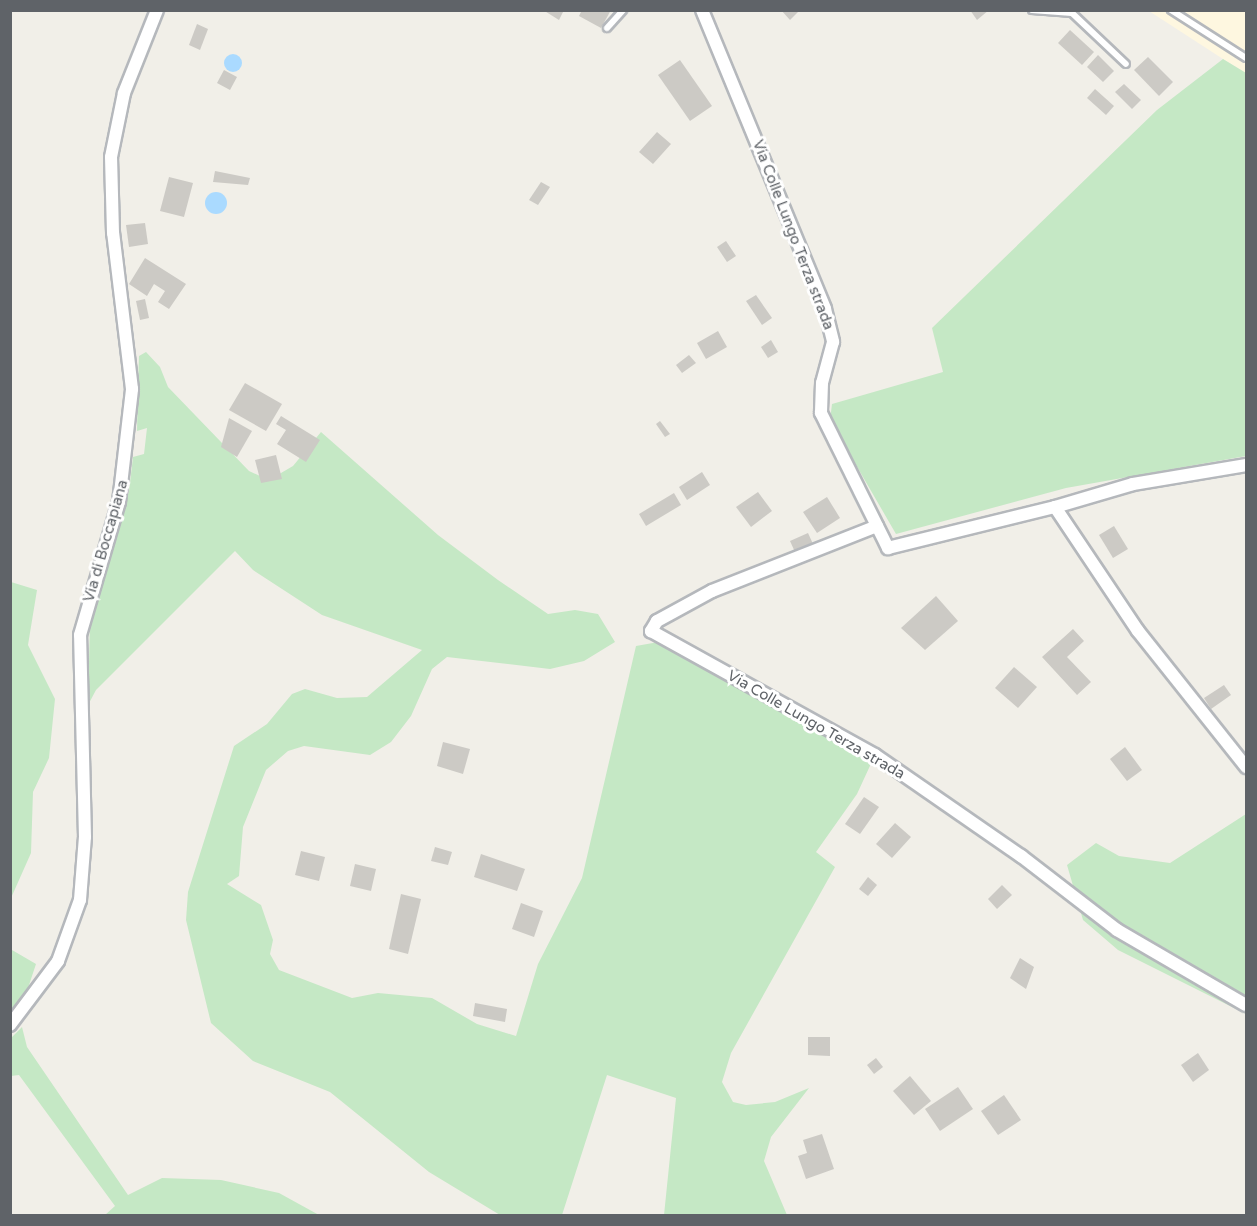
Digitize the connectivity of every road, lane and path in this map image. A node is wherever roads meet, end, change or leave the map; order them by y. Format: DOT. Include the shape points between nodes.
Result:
graph roads {
  1 [pos="157,10"];
  2 [pos="623,10"];
  3 [pos="702,10"];
  4 [pos="1032,10"];
  5 [pos="1171,10"];
  6 [pos="607,28"];
  7 [pos="1246,58"];
  8 [pos="1126,64"];
  9 [pos="1246,465"];
  10 [pos="1055,507"];
  11 [pos="877,526"];
  12 [pos="1246,767"];
  13 [pos="1246,1005"];
  14 [pos="10,1025"];
  1 -- 14 [label="street, Via di Boccapiana" via="121,102 111,157 113,233 131,346 131,408 119,502 81,635 85,837 80,900 58,961"];
  2 -- 6 [label="lane"];
  3 -- 11 [label="street, Via Colle Lungo Terza strada" via="825,309 833,342 819,400 821,413"];
  4 -- 8 [label="lane" via="1072,13"];
  5 -- 7 [label="lane"];
  9 -- 10 [label="street" via="1105,491"];
  10 -- 11 [label="street, Via Colle Lungo Terza strada" via="888,548"];
  10 -- 12 [label="street" via="1138,631"];
  11 -- 13 [label="street, Via Colle Lungo Terza strada" via="712,591 657,621 651,631 875,755 1021,856 1117,930"];
}
